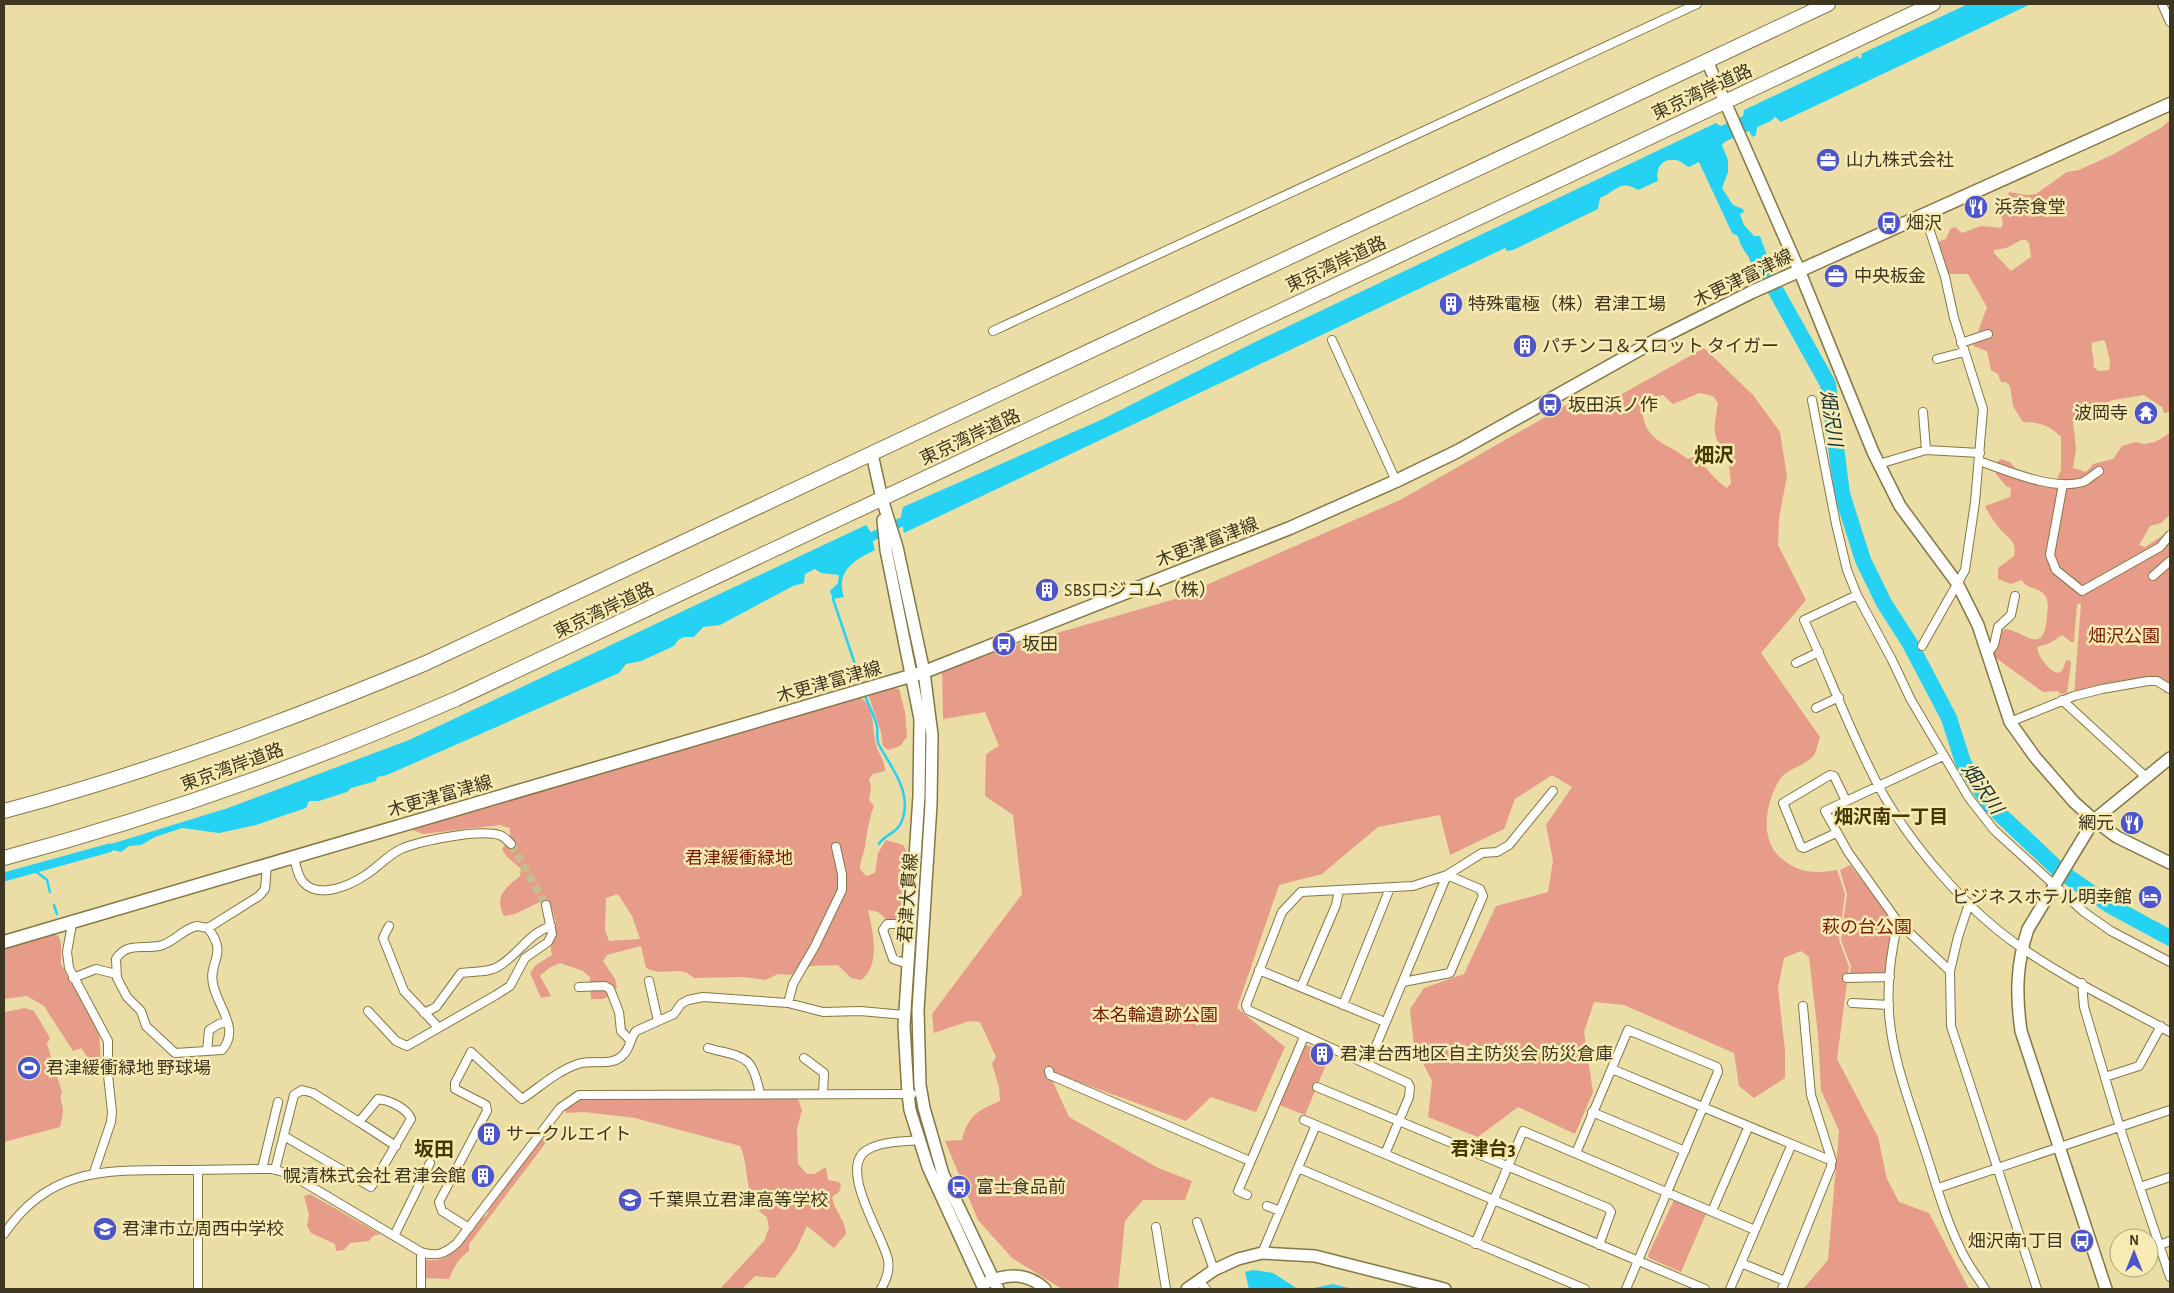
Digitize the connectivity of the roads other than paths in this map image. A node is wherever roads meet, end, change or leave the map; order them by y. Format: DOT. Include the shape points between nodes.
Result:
graph roads {
  1 [pos="1697,4"];
  2 [pos="1828,4"];
  3 [pos="1933,4"];
  4 [pos="2162,4"];
  5 [pos="2170,22"];
  6 [pos="1707,61"];
  7 [pos="2170,104"];
  8 [pos="1727,106"];
  9 [pos="1925,216"];
  10 [pos="1798,270"];
  11 [pos="993,331"];
  12 [pos="1988,334"];
  13 [pos="1332,340"];
  14 [pos="1961,343"];
  15 [pos="1964,352"];
  16 [pos="1937,359"];
  17 [pos="1812,400"];
  18 [pos="1923,412"];
  19 [pos="1926,450"];
  20 [pos="872,454"];
  21 [pos="1980,457"];
  22 [pos="1879,464"];
  23 [pos="2099,470"];
  24 [pos="1396,481"];
  25 [pos="2063,484"];
  26 [pos="884,509"];
  27 [pos="2170,536"];
  28 [pos="2170,561"];
  29 [pos="2154,576"];
  30 [pos="1957,583"];
  31 [pos="1857,595"];
  32 [pos="2015,596"];
  33 [pos="1922,646"];
  34 [pos="1819,652"];
  35 [pos="1987,654"];
  36 [pos="1796,663"];
  37 [pos="918,674"];
  38 [pos="2170,689"];
  39 [pos="1839,698"];
  40 [pos="2062,700"];
  41 [pos="1816,708"];
  42 [pos="2010,722"];
  43 [pos="1943,756"];
  44 [pos="2170,758"];
  45 [pos="2146,777"];
  46 [pos="1879,786"];
  47 [pos="1553,791"];
  48 [pos="1846,801"];
  49 [pos="4,811"];
  50 [pos="2094,820"];
  51 [pos="1836,832"];
  52 [pos="511,844"];
  53 [pos="836,847"];
  54 [pos="294,857"];
  55 [pos="4,858"];
  56 [pos="2170,864"];
  57 [pos="267,865"];
  58 [pos="1447,876"];
  59 [pos="2054,884"];
  60 [pos="1390,888"];
  61 [pos="1339,890"];
  62 [pos="1969,904"];
  63 [pos="546,905"];
  64 [pos="1898,922"];
  65 [pos="72,924"];
  66 [pos="911,924"];
  67 [pos="389,926"];
  68 [pos="551,926"];
  69 [pos="208,928"];
  70 [pos="4,942"];
  71 [pos="2021,948"];
  72 [pos="2170,962"];
  73 [pos="908,964"];
  74 [pos="1259,970"];
  75 [pos="1950,971"];
  76 [pos="116,974"];
  77 [pos="1890,977"];
  78 [pos="73,978"];
  79 [pos="1847,978"];
  80 [pos="649,981"];
  81 [pos="1403,982"];
  82 [pos="2082,983"];
  83 [pos="579,987"];
  84 [pos="1301,987"];
  85 [pos="788,1003"];
  86 [pos="1852,1003"];
  87 [pos="1343,1005"];
  88 [pos="1889,1005"];
  89 [pos="1803,1006"];
  90 [pos="368,1011"];
  91 [pos="424,1013"];
  92 [pos="905,1015"];
  93 [pos="658,1021"];
  94 [pos="227,1022"];
  95 [pos="1385,1022"];
  96 [pos="2161,1026"];
  97 [pos="438,1027"];
  98 [pos="2170,1032"];
  99 [pos="1304,1037"];
  100 [pos="630,1040"];
  101 [pos="708,1048"];
  102 [pos="207,1051"];
  103 [pos="804,1058"];
  104 [pos="1368,1065"];
  105 [pos="1612,1069"];
  106 [pos="1049,1071"];
  107 [pos="2105,1078"];
  108 [pos="1317,1087"];
  109 [pos="760,1094"];
  110 [pos="822,1094"];
  111 [pos="908,1094"];
  112 [pos="922,1094"];
  113 [pos="278,1102"];
  114 [pos="1703,1108"];
  115 [pos="2170,1110"];
  116 [pos="1592,1112"];
  117 [pos="1304,1120"];
  118 [pos="1399,1121"];
  119 [pos="359,1122"];
  120 [pos="1316,1125"];
  121 [pos="1748,1128"];
  122 [pos="2120,1128"];
  123 [pos="284,1136"];
  124 [pos="920,1140"];
  125 [pos="396,1146"];
  126 [pos="1790,1146"];
  127 [pos="2059,1149"];
  128 [pos="1685,1151"];
  129 [pos="1576,1153"];
  130 [pos="1385,1154"];
  131 [pos="1250,1161"];
  132 [pos="1832,1161"];
  133 [pos="430,1163"];
  134 [pos="1508,1166"];
  135 [pos="1298,1168"];
  136 [pos="1997,1168"];
  137 [pos="262,1169"];
  138 [pos="198,1170"];
  139 [pos="275,1170"];
  140 [pos="94,1172"];
  141 [pos="2170,1177"];
  142 [pos="2140,1187"];
  143 [pos="1938,1188"];
  144 [pos="1668,1193"];
  145 [pos="1247,1195"];
  146 [pos="1493,1200"];
  147 [pos="1267,1206"];
  148 [pos="1280,1211"];
  149 [pos="1712,1211"];
  150 [pos="1197,1222"];
  151 [pos="1156,1227"];
  152 [pos="469,1228"];
  153 [pos="1755,1230"];
  154 [pos="4,1234"];
  155 [pos="394,1236"];
  156 [pos="2170,1241"];
  157 [pos="1475,1244"];
  158 [pos="1599,1245"];
  159 [pos="2160,1245"];
  160 [pos="420,1252"];
  161 [pos="1262,1252"];
  162 [pos="1638,1261"];
  163 [pos="1741,1263"];
  164 [pos="1214,1270"];
  165 [pos="2170,1277"];
  166 [pos="1785,1281"];
  167 [pos="996,1285"];
  168 [pos="1202,1285"];
  169 [pos="983,1287"];
  170 [pos="198,1289"];
  171 [pos="421,1289"];
  172 [pos="881,1289"];
  173 [pos="1046,1289"];
  174 [pos="1166,1289"];
  175 [pos="1187,1289"];
  176 [pos="1444,1289"];
  177 [pos="1585,1289"];
  178 [pos="1626,1289"];
  179 [pos="1705,1289"];
  180 [pos="1730,1289"];
  181 [pos="1782,1289"];
  182 [pos="1985,1289"];
  183 [pos="2037,1289"];
  184 [pos="2106,1289"];
  1 -- 11 [label="street"];
  2 -- 6 [label="highway, 東京湾岸道路"];
  3 -- 8 [label="highway, 東京湾岸道路"];
  4 -- 5 [label="street"];
  6 -- 8 [label="street"];
  6 -- 20 [label="highway, 東京湾岸道路"];
  7 -- 9 [label="main road, 木更津富津線"];
  8 -- 10 [label="street"];
  8 -- 26 [label="highway, 東京湾岸道路"];
  9 -- 10 [label="main road, 木更津富津線"];
  9 -- 14 [label="street" via="1945,277"];
  10 -- 22 [label="street"];
  10 -- 24 [label="main road, 木更津富津線" via="1658,339 1458,451"];
  12 -- 14 [label="street"];
  13 -- 24 [label="street"];
  14 -- 15 [label="street"];
  15 -- 16 [label="street"];
  15 -- 21 [label="street" via="1983,409"];
  17 -- 31 [label="street" via="1843,558"];
  18 -- 19 [label="street"];
  19 -- 21 [label="street"];
  19 -- 22 [label="street"];
  20 -- 26 [label="street, 君津大貫線"];
  20 -- 49 [label="highway, 東京湾岸道路" via="489,635 345,697 174,760"];
  21 -- 25 [label="street" via="2024,476"];
  21 -- 30 [label="street" via="1972,535 1965,570"];
  22 -- 30 [label="street" via="1900,506"];
  23 -- 25 [label="street" via="2084,482"];
  24 -- 37 [label="main road, 木更津富津線" via="1290,528"];
  25 -- 27 [label="street" via="2050,555 2056,570 2082,592 2160,547"];
  26 -- 37 [label="street, 君津大貫線"];
  26 -- 55 [label="highway, 東京湾岸道路" via="402,722 235,787"];
  28 -- 29 [label="street"];
  30 -- 33 [label="street"];
  30 -- 35 [label="street" via="1978,625"];
  31 -- 34 [label="street" via="1804,620"];
  31 -- 43 [label="street"];
  32 -- 35 [label="street" via="2011,615 1998,627 1994,645"];
  34 -- 36 [label="street"];
  34 -- 39 [label="street"];
  35 -- 42 [label="street"];
  37 -- 54 [label="main road, 木更津富津線"];
  37 -- 66 [label="street, 君津大貫線" via="920,751"];
  37 -- 112 [label="street, 君津大貫線" via="932,735 931,804 918,1010"];
  38 -- 40 [label="street" via="2157,681 2148,681"];
  39 -- 41 [label="street"];
  39 -- 46 [label="street"];
  40 -- 42 [label="street"];
  40 -- 45 [label="street"];
  42 -- 50 [label="street" via="2041,764"];
  43 -- 46 [label="street"];
  43 -- 59 [label="street" via="1994,830"];
  44 -- 45 [label="street"];
  45 -- 50 [label="street"];
  46 -- 48 [label="street"];
  46 -- 62 [label="street" via="1944,878"];
  47 -- 58 [label="street" via="1509,846 1497,852 1482,853"];
  48 -- 51 [label="street" via="1825,811"];
  48 -- 51 [label="street" via="1834,776 1830,775 1783,803 1804,848"];
  50 -- 56 [label="street" via="2117,837"];
  50 -- 59 [label="street"];
  51 -- 64 [label="street"];
  52 -- 54 [label="street" via="497,834 480,834 408,847 392,854 365,876 344,886 323,890 316,890 302,881"];
  53 -- 85 [label="street" via="842,890 816,946 793,984"];
  54 -- 57 [label="main road, 木更津富津線"];
  57 -- 65 [label="main road, 木更津富津線"];
  57 -- 69 [label="street" via="266,885 259,896"];
  58 -- 60 [label="street" via="1412,886"];
  58 -- 81 [label="street"];
  58 -- 81 [label="street" via="1483,892 1480,904 1450,973"];
  59 -- 71 [label="street" via="2031,923"];
  59 -- 72 [label="street" via="2110,931"];
  60 -- 61 [label="street"];
  60 -- 87 [label="street"];
  61 -- 74 [label="street" via="1304,892 1295,897 1282,912"];
  61 -- 84 [label="street" via="1336,905"];
  62 -- 71 [label="street"];
  62 -- 75 [label="street"];
  63 -- 68 [label="street"];
  64 -- 75 [label="street"];
  64 -- 77 [label="street"];
  65 -- 70 [label="main road, 木更津富津線"];
  65 -- 78 [label="street" via="67,952"];
  66 -- 73 [label="street, 君津大貫線"];
  66 -- 73 [label="street" via="887,924 883,930 893,959"];
  67 -- 91 [label="street" via="383,938 404,991"];
  68 -- 91 [label="street" via="537,931 500,966 461,973 436,1007"];
  68 -- 97 [label="street" via="548,942 525,958 510,986"];
  69 -- 76 [label="street" via="191,927 165,944 127,949 116,959"];
  69 -- 94 [label="street" via="218,945 213,984"];
  71 -- 82 [label="street"];
  71 -- 127 [label="street" via="2017,977 2020,1031"];
  73 -- 92 [label="street, 君津大貫線"];
  74 -- 84 [label="street"];
  74 -- 99 [label="street" via="1246,1005 1248,1010"];
  75 -- 136 [label="street" via="1951,1026"];
  76 -- 78 [label="street" via="96,969"];
  76 -- 102 [label="street" via="127,997 143,1014 146,1026 176,1053"];
  77 -- 79 [label="street"];
  77 -- 88 [label="street"];
  78 -- 140 [label="street" via="108,1041 111,1122"];
  80 -- 93 [label="street"];
  81 -- 95 [label="street"];
  82 -- 96 [label="street"];
  82 -- 107 [label="street" via="2084,1007"];
  83 -- 100 [label="street" via="605,986 610,989 619,1012 621,1031"];
  84 -- 87 [label="street"];
  85 -- 92 [label="street" via="823,1012"];
  85 -- 93 [label="street" via="696,997 681,1004 674,1014"];
  86 -- 88 [label="street"];
  87 -- 95 [label="street"];
  88 -- 143 [label="street" via="1903,1084"];
  89 -- 132 [label="street" via="1811,1095"];
  90 -- 97 [label="street" via="403,1046 412,1044"];
  91 -- 97 [label="street"];
  92 -- 111 [label="street, 君津大貫線"];
  93 -- 100 [label="street" via="636,1031"];
  94 -- 102 [label="street" via="209,1030"];
  94 -- 102 [label="street" via="230,1032 224,1048"];
  95 -- 104 [label="street"];
  96 -- 98 [label="street"];
  96 -- 107 [label="street" via="2138,1066"];
  99 -- 104 [label="street"];
  99 -- 131 [label="street"];
  100 -- 152 [label="street" via="620,1058 580,1063 565,1069 522,1099 471,1052 455,1089 486,1105 487,1111 438,1202 442,1211"];
  101 -- 109 [label="street" via="748,1060 756,1073"];
  103 -- 110 [label="street" via="824,1074"];
  104 -- 118 [label="street" via="1408,1083 1409,1097"];
  105 -- 114 [label="street"];
  105 -- 114 [label="street" via="1628,1030 1717,1067 1718,1072"];
  105 -- 116 [label="street"];
  106 -- 131 [label="street" via="1050,1075"];
  107 -- 122 [label="street"];
  108 -- 118 [label="street"];
  109 -- 110 [label="street"];
  109 -- 152 [label="street" via="579,1095 560,1108"];
  110 -- 111 [label="street"];
  111 -- 112 [label="street"];
  111 -- 124 [label="street, 君津大貫線"];
  112 -- 167 [label="street, 君津大貫線" via="943,1174"];
  113 -- 137 [label="street"];
  114 -- 121 [label="street"];
  114 -- 128 [label="street"];
  115 -- 122 [label="street"];
  116 -- 128 [label="street"];
  116 -- 129 [label="street"];
  117 -- 120 [label="street"];
  118 -- 130 [label="street"];
  118 -- 134 [label="street"];
  119 -- 123 [label="street" via="313,1093 302,1090 294,1095"];
  119 -- 125 [label="street"];
  119 -- 125 [label="street" via="378,1099 389,1101 408,1113 410,1123"];
  120 -- 130 [label="street"];
  120 -- 135 [label="street"];
  121 -- 126 [label="street"];
  121 -- 149 [label="street"];
  122 -- 127 [label="street"];
  122 -- 142 [label="street"];
  123 -- 125 [label="street" via="371,1187"];
  123 -- 139 [label="street"];
  124 -- 169 [label="street, 君津大貫線" via="928,1167"];
  124 -- 172 [label="street" via="880,1144 865,1150 858,1162 857,1174 870,1219 888,1258 887,1277"];
  126 -- 132 [label="street"];
  126 -- 153 [label="street"];
  127 -- 136 [label="street"];
  127 -- 184 [label="street"];
  128 -- 144 [label="street"];
  129 -- 134 [label="street" via="1523,1131"];
  129 -- 144 [label="street"];
  130 -- 146 [label="street"];
  131 -- 145 [label="street" via="1238,1191"];
  132 -- 166 [label="street"];
  133 -- 155 [label="street"];
  134 -- 146 [label="street"];
  134 -- 158 [label="street" via="1610,1209"];
  135 -- 148 [label="street"];
  135 -- 157 [label="street"];
  136 -- 143 [label="street"];
  136 -- 183 [label="street"];
  137 -- 138 [label="street"];
  137 -- 139 [label="street"];
  138 -- 140 [label="street"];
  138 -- 170 [label="street"];
  139 -- 155 [label="street" via="290,1174"];
  140 -- 154 [label="street" via="66,1181 47,1192 20,1212"];
  141 -- 142 [label="street"];
  142 -- 159 [label="street"];
  143 -- 182 [label="street" via="1961,1252"];
  144 -- 149 [label="street"];
  144 -- 162 [label="street"];
  146 -- 157 [label="street"];
  146 -- 158 [label="street"];
  147 -- 148 [label="street"];
  148 -- 161 [label="street"];
  149 -- 153 [label="street"];
  150 -- 164 [label="street"];
  151 -- 174 [label="street"];
  152 -- 160 [label="street" via="448,1252 432,1256"];
  153 -- 163 [label="street"];
  155 -- 160 [label="street"];
  156 -- 159 [label="street"];
  157 -- 177 [label="street"];
  158 -- 162 [label="street"];
  159 -- 165 [label="street"];
  160 -- 171 [label="street"];
  161 -- 164 [label="street"];
  161 -- 176 [label="street" via="1315,1256"];
  162 -- 178 [label="street"];
  162 -- 179 [label="street"];
  163 -- 166 [label="street"];
  163 -- 180 [label="street"];
  164 -- 168 [label="street"];
  166 -- 181 [label="street"];
  167 -- 169 [label="street"];
  167 -- 173 [label="street" via="1004,1276 1021,1276"];
  168 -- 175 [label="street"];
}
